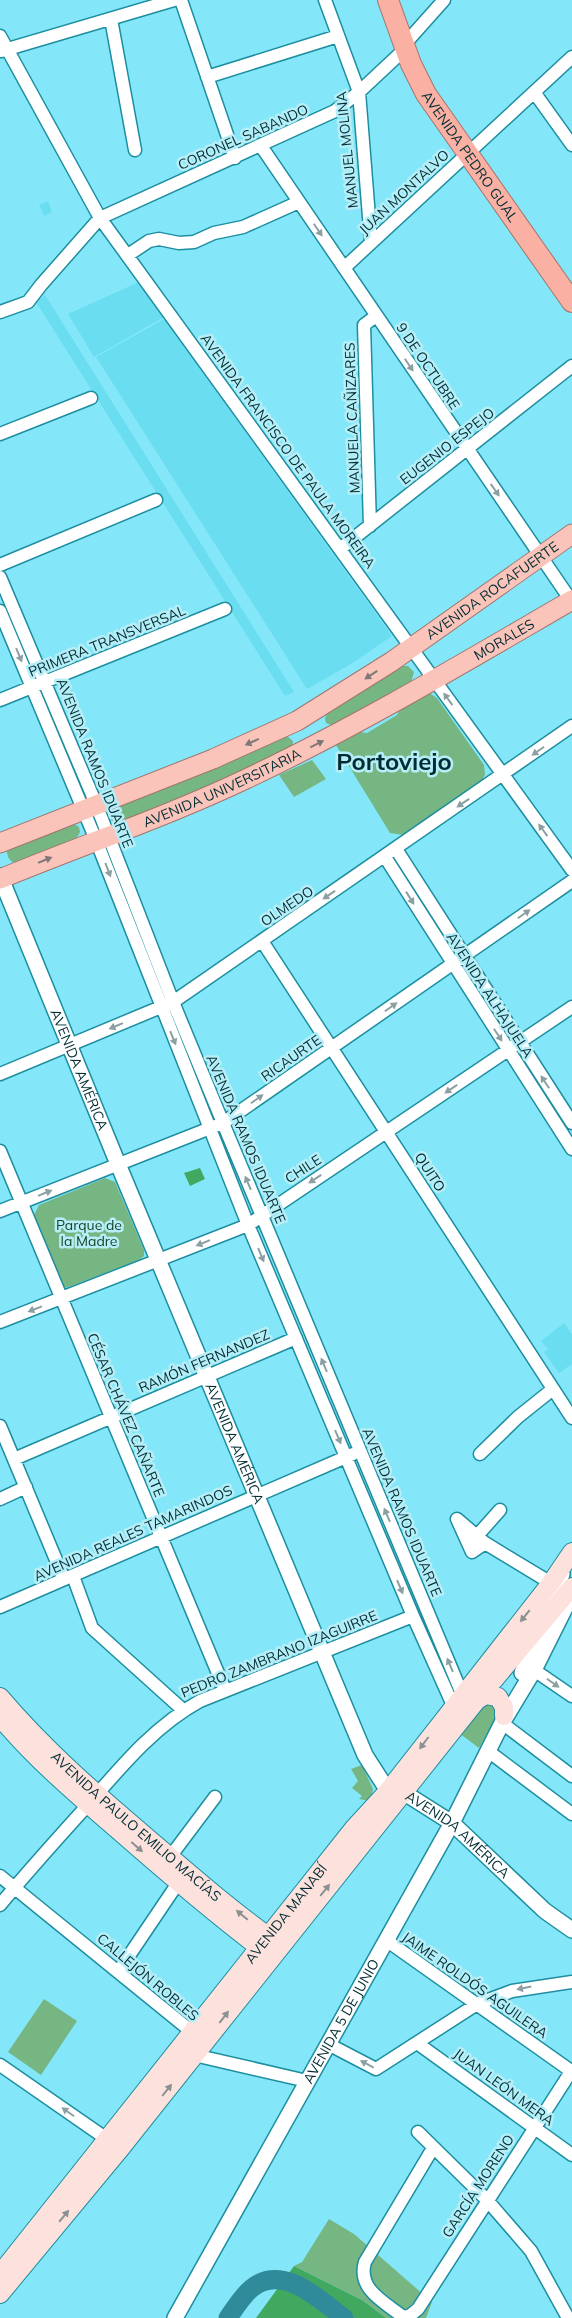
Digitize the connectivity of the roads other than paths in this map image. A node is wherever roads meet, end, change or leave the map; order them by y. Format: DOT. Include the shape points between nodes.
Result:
graph roads {
  1 [pos="174,0"];
  2 [pos="181,0"];
  3 [pos="325,0"];
  4 [pos="388,0"];
  5 [pos="444,0"];
  6 [pos="111,18"];
  7 [pos="0,36"];
  8 [pos="338,36"];
  9 [pos="404,47"];
  10 [pos="4,50"];
  11 [pos="572,57"];
  12 [pos="206,77"];
  13 [pos="359,92"];
  14 [pos="534,92"];
  15 [pos="572,145"];
  16 [pos="261,146"];
  17 [pos="135,150"];
  18 [pos="468,153"];
  19 [pos="235,158"];
  20 [pos="299,202"];
  21 [pos="100,218"];
  22 [pos="371,242"];
  23 [pos="128,255"];
  24 [pos="344,268"];
  25 [pos="572,302"];
  26 [pos="0,312"];
  27 [pos="376,316"];
  28 [pos="572,366"];
  29 [pos="91,398"];
  30 [pos="0,434"];
  31 [pos="467,450"];
  32 [pos="156,500"];
  33 [pos="370,526"];
  34 [pos="572,534"];
  35 [pos="340,549"];
  36 [pos="541,556"];
  37 [pos="0,564"];
  38 [pos="0,577"];
  39 [pos="572,601"];
  40 [pos="225,609"];
  41 [pos="0,611"];
  42 [pos="412,647"];
  43 [pos="434,679"];
  44 [pos="45,682"];
  45 [pos="33,686"];
  46 [pos="0,700"];
  47 [pos="572,726"];
  48 [pos="504,775"];
  49 [pos="90,807"];
  50 [pos="102,838"];
  51 [pos="0,843"];
  52 [pos="396,849"];
  53 [pos="384,857"];
  54 [pos="572,870"];
  55 [pos="0,878"];
  56 [pos="572,881"];
  57 [pos="262,941"];
  58 [pos="464,956"];
  59 [pos="452,964"];
  60 [pos="173,1002"];
  61 [pos="160,1007"];
  62 [pos="572,1007"];
  63 [pos="520,1043"];
  64 [pos="69,1045"];
  65 [pos="331,1048"];
  66 [pos="509,1051"];
  67 [pos="0,1074"];
  68 [pos="223,1123"];
  69 [pos="572,1123"];
  70 [pos="209,1129"];
  71 [pos="386,1132"];
  72 [pos="572,1148"];
  73 [pos="0,1151"];
  74 [pos="118,1164"];
  75 [pos="22,1203"];
  76 [pos="0,1211"];
  77 [pos="261,1215"];
  78 [pos="248,1225"];
  79 [pos="158,1260"];
  80 [pos="62,1298"];
  81 [pos="0,1322"];
  82 [pos="296,1338"];
  83 [pos="207,1376"];
  84 [pos="553,1389"];
  85 [pos="111,1417"];
  86 [pos="572,1418"];
  87 [pos="0,1426"];
  88 [pos="360,1450"];
  89 [pos="480,1454"];
  90 [pos="346,1457"];
  91 [pos="14,1459"];
  92 [pos="26,1487"];
  93 [pos="257,1496"];
  94 [pos="0,1499"];
  95 [pos="500,1510"];
  96 [pos="161,1537"];
  97 [pos="569,1558"];
  98 [pos="69,1577"];
  99 [pos="551,1583"];
  100 [pos="572,1587"];
  101 [pos="572,1593"];
  102 [pos="0,1607"];
  103 [pos="413,1616"];
  104 [pos="544,1620"];
  105 [pos="322,1652"];
  106 [pos="534,1670"];
  107 [pos="225,1690"];
  108 [pos="572,1696"];
  109 [pos="0,1697"];
  110 [pos="464,1706"];
  111 [pos="183,1710"];
  112 [pos="0,1717"];
  113 [pos="503,1719"];
  114 [pos="488,1751"];
  115 [pos="572,1776"];
  116 [pos="395,1791"];
  117 [pos="215,1797"];
  118 [pos="92,1799"];
  119 [pos="572,1814"];
  120 [pos="452,1823"];
  121 [pos="170,1857"];
  122 [pos="0,1876"];
  123 [pos="178,1883"];
  124 [pos="14,1888"];
  125 [pos="0,1905"];
  126 [pos="572,1930"];
  127 [pos="386,1940"];
  128 [pos="270,1947"];
  129 [pos="118,1972"];
  130 [pos="572,1982"];
  131 [pos="476,2004"];
  132 [pos="192,2032"];
  133 [pos="418,2043"];
  134 [pos="328,2044"];
  135 [pos="194,2056"];
  136 [pos="0,2065"];
  137 [pos="572,2070"];
  138 [pos="307,2081"];
  139 [pos="534,2127"];
  140 [pos="418,2132"];
  141 [pos="114,2144"];
  142 [pos="433,2148"];
  143 [pos="572,2155"];
  144 [pos="487,2200"];
  145 [pos="0,2274"];
  146 [pos="0,2294"];
  147 [pos="175,2318"];
  148 [pos="568,2318"];
  1 -- 6 [label="street"];
  2 -- 12 [label="street"];
  3 -- 8 [label="street, MANUEL MOLINA"];
  4 -- 9 [label="highway, AVENIDA PEDRO GUAL"];
  5 -- 9 [label="street, CORONEL SABANDO"];
  6 -- 10 [label="street"];
  6 -- 17 [label="street"];
  7 -- 10 [label="street, AVENIDA FRANCISCO DE PAULA MOREIRA"];
  8 -- 12 [label="street"];
  8 -- 13 [label="street, MANUEL MOLINA"];
  9 -- 13 [label="street, CORONEL SABANDO"];
  9 -- 18 [label="highway, AVENIDA PEDRO GUAL" via="423,88"];
  10 -- 21 [label="street, AVENIDA FRANCISCO DE PAULA MOREIRA"];
  11 -- 14 [label="street, JUAN MONTALVO"];
  12 -- 19 [label="street"];
  13 -- 16 [label="street, CORONEL SABANDO" via="329,115"];
  13 -- 22 [label="street, MANUEL MOLINA"];
  14 -- 15 [label="street"];
  14 -- 18 [label="street, JUAN MONTALVO"];
  16 -- 19 [label="street, CORONEL SABANDO"];
  16 -- 20 [label="street, 9 DE OCTUBRE"];
  18 -- 22 [label="street, JUAN MONTALVO"];
  18 -- 25 [label="highway, AVENIDA PEDRO GUAL"];
  19 -- 21 [label="street, CORONEL SABANDO"];
  20 -- 23 [label="street" via="243,227 214,233 194,242 149,241"];
  20 -- 24 [label="street, 9 DE OCTUBRE, one-way"];
  21 -- 23 [label="street, AVENIDA FRANCISCO DE PAULA MOREIRA"];
  21 -- 26 [label="street, CORONEL SABANDO" via="28,302"];
  22 -- 24 [label="street, JUAN MONTALVO"];
  23 -- 35 [label="street, AVENIDA FRANCISCO DE PAULA MOREIRA"];
  24 -- 27 [label="street, 9 DE OCTUBRE"];
  27 -- 31 [label="street, 9 DE OCTUBRE, one-way"];
  27 -- 33 [label="street, MANUELA CAÑIZARES" via="364,325"];
  28 -- 31 [label="street, EUGENIO ESPEJO"];
  29 -- 30 [label="street"];
  31 -- 33 [label="street, EUGENIO ESPEJO"];
  31 -- 36 [label="street, 9 DE OCTUBRE, one-way"];
  32 -- 37 [label="street"];
  33 -- 35 [label="street, EUGENIO ESPEJO"];
  34 -- 36 [label="main road, AVENIDA ROCAFUERTE"];
  35 -- 42 [label="street, AVENIDA FRANCISCO DE PAULA MOREIRA"];
  36 -- 39 [label="street, 9 DE OCTUBRE"];
  36 -- 42 [label="main road, AVENIDA ROCAFUERTE"];
  38 -- 44 [label="street, AVENIDA RAMOS IDUARTE"];
  39 -- 43 [label="main road, MORALES"];
  40 -- 44 [label="street, PRIMERA TRANSVERSAL"];
  41 -- 45 [label="street, AVENIDA RAMOS IDUARTE, one-way"];
  42 -- 43 [label="street, AVENIDA FRANCISCO DE PAULA MOREIRA"];
  42 -- 49 [label="main road, AVENIDA UNIVERSITARIA, one-way" via="327,704 279,730"];
  48 -- 43 [label="street, AVENIDA FRANCISCO DE PAULA MOREIRA, one-way"];
  50 -- 43 [label="main road, AVENIDA UNIVERSITARIA, one-way" via="204,798 279,763"];
  44 -- 45 [label="street, PRIMERA TRANSVERSAL"];
  44 -- 49 [label="street, AVENIDA RAMOS IDUARTE"];
  45 -- 46 [label="street, PRIMERA TRANSVERSAL"];
  45 -- 49 [label="street, AVENIDA RAMOS IDUARTE"];
  47 -- 48 [label="street, OLMEDO, one-way"];
  48 -- 52 [label="street, OLMEDO, one-way"];
  54 -- 48 [label="street, AVENIDA FRANCISCO DE PAULA MOREIRA, one-way"];
  49 -- 50 [label="street, AVENIDA RAMOS IDUARTE"];
  49 -- 51 [label="main road, AVENIDA UNIVERSITARIA"];
  55 -- 50 [label="main road, AVENIDA UNIVERSITARIA, one-way"];
  50 -- 60 [label="street, AVENIDA RAMOS IDUARTE"];
  50 -- 61 [label="street, AVENIDA RAMOS IDUARTE, one-way"];
  52 -- 53 [label="street, OLMEDO"];
  52 -- 58 [label="street, AVENIDA ALHAJUELA"];
  53 -- 57 [label="street, OLMEDO, one-way"];
  53 -- 59 [label="street, AVENIDA ALHAJUELA, one-way"];
  55 -- 64 [label="street, AVENIDA AMÉRICA"];
  58 -- 56 [label="street, RICAURTE, one-way"];
  57 -- 60 [label="street, OLMEDO"];
  57 -- 65 [label="street, QUITO"];
  58 -- 59 [label="street, RICAURTE"];
  58 -- 63 [label="street, AVENIDA ALHAJUELA"];
  65 -- 59 [label="street, RICAURTE, one-way"];
  59 -- 66 [label="street, AVENIDA ALHAJUELA, one-way"];
  60 -- 61 [label="street, OLMEDO"];
  60 -- 68 [label="street, AVENIDA RAMOS IDUARTE"];
  61 -- 64 [label="street, OLMEDO, one-way"];
  61 -- 70 [label="street, AVENIDA RAMOS IDUARTE, one-way"];
  62 -- 63 [label="street, CHILE"];
  63 -- 66 [label="street, CHILE"];
  69 -- 63 [label="street, AVENIDA ALHAJUELA, one-way"];
  64 -- 67 [label="street, OLMEDO"];
  64 -- 74 [label="street, AVENIDA AMÉRICA"];
  68 -- 65 [label="street, RICAURTE, one-way"];
  65 -- 71 [label="street, QUITO"];
  66 -- 71 [label="street, CHILE, one-way"];
  66 -- 72 [label="street, AVENIDA ALHAJUELA"];
  68 -- 70 [label="street, RICAURTE"];
  77 -- 68 [label="street, AVENIDA RAMOS IDUARTE, one-way"];
  70 -- 74 [label="street, RICAURTE"];
  70 -- 78 [label="street, AVENIDA RAMOS IDUARTE"];
  71 -- 77 [label="street, CHILE, one-way"];
  71 -- 84 [label="street, QUITO"];
  73 -- 75 [label="street, CÉSAR CHÁVEZ CAÑARTE"];
  75 -- 74 [label="street, RICAURTE, one-way"];
  74 -- 79 [label="street, AVENIDA AMÉRICA"];
  75 -- 76 [label="street, RICAURTE"];
  75 -- 80 [label="street, CÉSAR CHÁVEZ CAÑARTE"];
  77 -- 78 [label="street, CHILE"];
  88 -- 77 [label="street, AVENIDA RAMOS IDUARTE, one-way"];
  78 -- 79 [label="street, CHILE, one-way"];
  78 -- 82 [label="street, AVENIDA RAMOS IDUARTE, one-way"];
  79 -- 80 [label="street, CHILE"];
  79 -- 83 [label="street, AVENIDA AMÉRICA"];
  80 -- 81 [label="street, CHILE, one-way"];
  80 -- 85 [label="street, CÉSAR CHÁVEZ CAÑARTE"];
  82 -- 83 [label="street, RAMÓN FERNANDEZ"];
  82 -- 90 [label="street, AVENIDA RAMOS IDUARTE, one-way"];
  83 -- 85 [label="street, RAMÓN FERNANDEZ"];
  83 -- 93 [label="street, AVENIDA AMÉRICA"];
  84 -- 86 [label="street, QUITO"];
  84 -- 89 [label="street" via="518,1416"];
  85 -- 91 [label="street, RAMÓN FERNANDEZ"];
  85 -- 96 [label="street, CÉSAR CHÁVEZ CAÑARTE"];
  87 -- 91 [label="street"];
  88 -- 90 [label="street, AVENIDA REALES TAMARINDOS"];
  110 -- 88 [label="street, AVENIDA RAMOS IDUARTE, one-way"];
  90 -- 93 [label="street, AVENIDA REALES TAMARINDOS"];
  90 -- 103 [label="street, AVENIDA RAMOS IDUARTE, one-way"];
  91 -- 92 [label="street"];
  92 -- 94 [label="street"];
  92 -- 98 [label="street"];
  93 -- 96 [label="street, AVENIDA REALES TAMARINDOS"];
  93 -- 105 [label="street, AVENIDA AMÉRICA"];
  95 -- 99 [label="street" via="480,1540"];
  96 -- 98 [label="street, AVENIDA REALES TAMARINDOS"];
  96 -- 107 [label="street, CÉSAR CHÁVEZ CAÑARTE"];
  97 -- 99 [label="main road, AVENIDA MANABÍ"];
  97 -- 104 [label="street, AVENIDA 5 DE JUNIO"];
  98 -- 102 [label="street, AVENIDA REALES TAMARINDOS"];
  98 -- 111 [label="street" via="92,1628"];
  99 -- 110 [label="main road, AVENIDA MANABÍ, one-way"];
  100 -- 104 [label="main road, AVENIDA MANABÍ"];
  101 -- 106 [label="street, AVENIDA 5 DE JUNIO"];
  103 -- 105 [label="street, PEDRO ZAMBRANO IZAGUIRRE"];
  103 -- 110 [label="street, AVENIDA RAMOS IDUARTE"];
  104 -- 110 [label="main road, AVENIDA MANABÍ"];
  104 -- 113 [label="street, AVENIDA 5 DE JUNIO"];
  105 -- 107 [label="street, PEDRO ZAMBRANO IZAGUIRRE"];
  105 -- 116 [label="street, AVENIDA AMÉRICA" via="365,1755"];
  106 -- 108 [label="street, one-way"];
  106 -- 113 [label="street, AVENIDA 5 DE JUNIO"];
  107 -- 111 [label="street, PEDRO ZAMBRANO IZAGUIRRE"];
  109 -- 118 [label="main road, AVENIDA PAULO EMILIO MACÍAS"];
  110 -- 113 [label="main road" via="486,1695 498,1697 504,1707"];
  110 -- 116 [label="main road, AVENIDA MANABÍ"];
  111 -- 118 [label="street, PEDRO ZAMBRANO IZAGUIRRE" via="147,1740"];
  112 -- 118 [label="main road, AVENIDA PAULO EMILIO MACÍAS" via="29,1750"];
  113 -- 114 [label="street, AVENIDA 5 DE JUNIO"];
  113 -- 115 [label="street"];
  114 -- 119 [label="street"];
  114 -- 120 [label="street, AVENIDA 5 DE JUNIO"];
  116 -- 120 [label="street, AVENIDA AMÉRICA"];
  116 -- 128 [label="main road, AVENIDA MANABÍ" via="370,1808"];
  117 -- 121 [label="street"];
  118 -- 121 [label="main road, AVENIDA PAULO EMILIO MACÍAS"];
  118 -- 123 [label="main road, AVENIDA PAULO EMILIO MACÍAS, one-way"];
  118 -- 124 [label="street, PEDRO ZAMBRANO IZAGUIRRE"];
  120 -- 126 [label="street, AVENIDA AMÉRICA" via="545,1911"];
  120 -- 127 [label="street, AVENIDA 5 DE JUNIO"];
  128 -- 121 [label="main road, AVENIDA PAULO EMILIO MACÍAS, one-way"];
  122 -- 124 [label="street, CALLEJÓN ROBLES"];
  123 -- 128 [label="main road, AVENIDA PAULO EMILIO MACÍAS"];
  123 -- 129 [label="street"];
  124 -- 125 [label="street, PEDRO ZAMBRANO IZAGUIRRE"];
  124 -- 129 [label="street, CALLEJÓN ROBLES"];
  127 -- 131 [label="street, JAIME ROLDÓS AGUILERA"];
  127 -- 134 [label="street, AVENIDA 5 DE JUNIO"];
  128 -- 132 [label="main road, AVENIDA MANABÍ"];
  135 -- 128 [label="main road, AVENIDA MANABÍ, one-way"];
  129 -- 132 [label="street, CALLEJÓN ROBLES"];
  130 -- 131 [label="street, one-way" via="512,1991"];
  131 -- 133 [label="street"];
  131 -- 137 [label="street, JAIME ROLDÓS AGUILERA"];
  132 -- 135 [label="street, CALLEJÓN ROBLES"];
  132 -- 141 [label="main road, AVENIDA MANABÍ"];
  133 -- 134 [label="street, one-way" via="376,2069"];
  133 -- 139 [label="street, JUAN LEÓN MERA"];
  134 -- 138 [label="street, AVENIDA 5 DE JUNIO"];
  135 -- 138 [label="street"];
  141 -- 135 [label="main road, AVENIDA MANABÍ, one-way"];
  141 -- 136 [label="street, one-way"];
  137 -- 139 [label="street, GARCÍA MORENO"];
  138 -- 147 [label="street, AVENIDA 5 DE JUNIO"];
  139 -- 143 [label="street, JUAN LEÓN MERA"];
  139 -- 144 [label="street, GARCÍA MORENO"];
  140 -- 142 [label="street"];
  141 -- 145 [label="main road, AVENIDA MANABÍ"];
  146 -- 141 [label="main road, AVENIDA MANABÍ, one-way"];
  142 -- 144 [label="street"];
  142 -- 144 [label="street, GARCÍA MORENO" via="365,2262 362,2271 366,2287 402,2316 408,2317 418,2309"];
  144 -- 148 [label="street" via="531,2251"];
}
